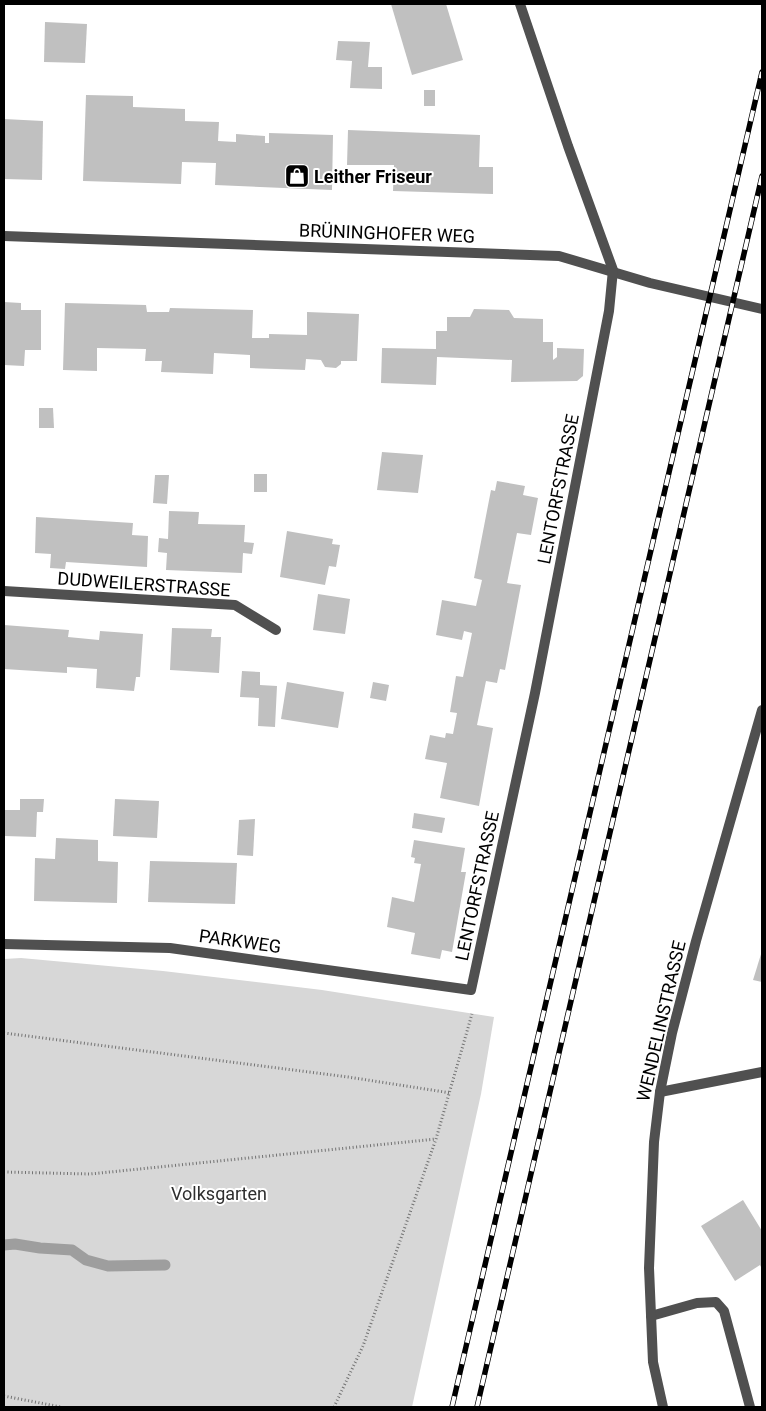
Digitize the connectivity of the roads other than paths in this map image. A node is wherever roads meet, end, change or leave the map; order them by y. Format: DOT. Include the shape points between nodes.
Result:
graph roads {
  1 [pos="520,4"];
  2 [pos="4,236"];
  3 [pos="613,270"];
  4 [pos="762,309"];
  5 [pos="4,591"];
  6 [pos="276,630"];
  7 [pos="762,710"];
  8 [pos="4,944"];
  9 [pos="471,990"];
  10 [pos="762,1072"];
  11 [pos="660,1092"];
  12 [pos="652,1316"];
  13 [pos="663,1407"];
  14 [pos="750,1407"];
  1 -- 3 [label="street, LENTORFSTRASSE"];
  2 -- 3 [label="street, BRÜNINGHOFER WEG" via="559,256"];
  3 -- 4 [label="street, BRÜNINGHOFER WEG"];
  3 -- 9 [label="street, LENTORFSTRASSE" via="609,310 538,674"];
  5 -- 6 [label="street, DUDWEILERSTRASSE" via="235,605"];
  7 -- 11 [label="street, WENDELINSTRASSE" via="696,941"];
  8 -- 9 [label="street, PARKWEG" via="170,948"];
  10 -- 11 [label="street"];
  11 -- 12 [label="street, WENDELINSTRASSE" via="654,1142 649,1268"];
  12 -- 13 [label="street, WENDELINSTRASSE" via="654,1362"];
  12 -- 14 [label="street" via="698,1303 716,1302 724,1311"];
}
